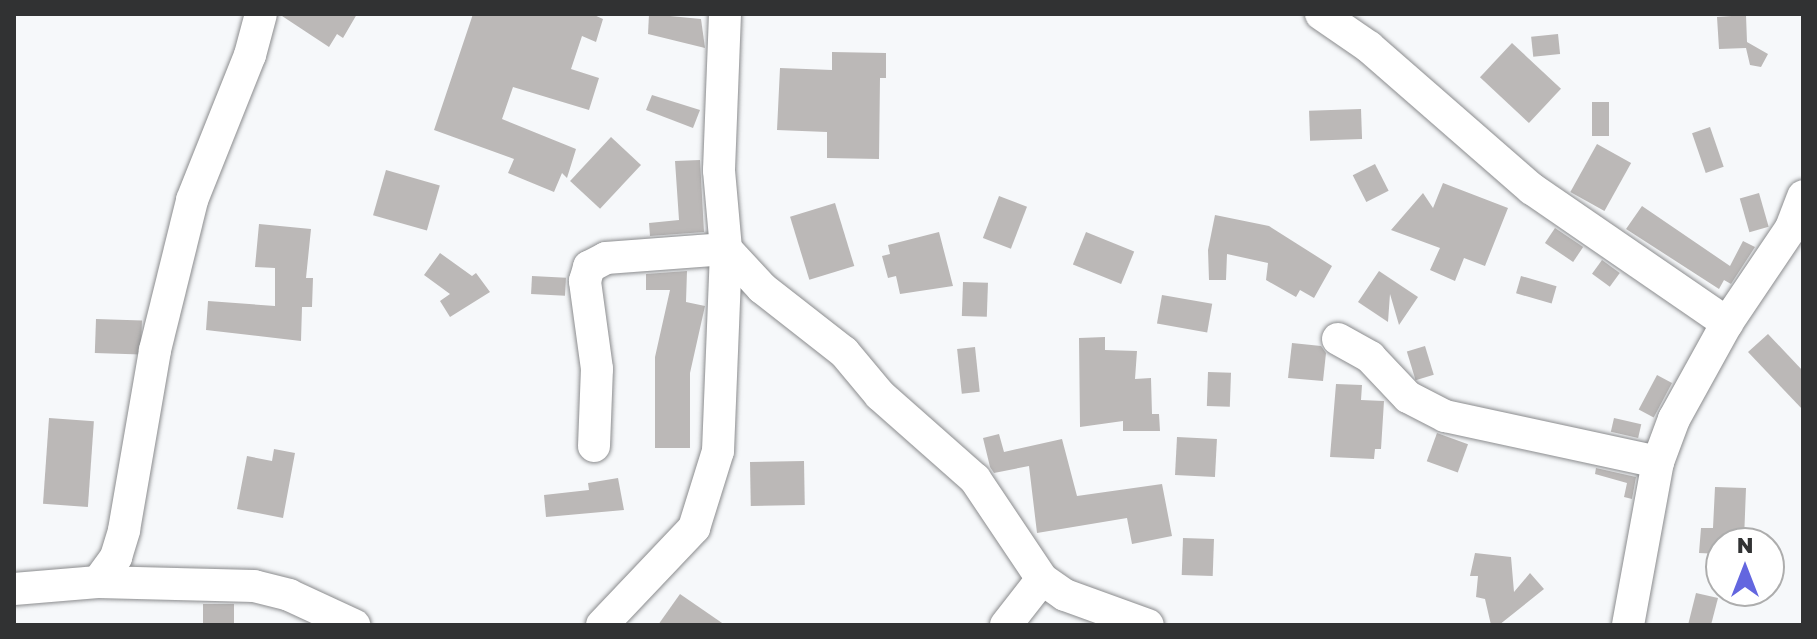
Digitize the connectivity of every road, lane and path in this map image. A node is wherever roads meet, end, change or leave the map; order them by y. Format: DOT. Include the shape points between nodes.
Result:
graph roads {
  1 [pos="261,14"];
  2 [pos="725,14"];
  3 [pos="1321,14"];
  4 [pos="1803,196"];
  5 [pos="726,249"];
  6 [pos="1727,323"];
  7 [pos="1338,339"];
  8 [pos="594,446"];
  9 [pos="1658,462"];
  10 [pos="1042,579"];
  11 [pos="98,582"];
  12 [pos="14,589"];
  13 [pos="315,618"];
  14 [pos="354,625"];
  15 [pos="602,625"];
  16 [pos="1006,625"];
  17 [pos="1148,625"];
  18 [pos="1628,625"];
  1 -- 11 [label="street" via="192,200 155,350 124,530 116,557"];
  2 -- 5 [label="street" via="719,170"];
  3 -- 6 [label="street" via="1369,47 1532,189"];
  4 -- 6 [label="street" via="1772,261"];
  5 -- 8 [label="street" via="606,258 589,267 585,281 597,369"];
  5 -- 10 [label="street" via="762,288 844,352 880,395 975,479"];
  5 -- 15 [label="street" via="723,404 706,495 694,528"];
  6 -- 9 [label="street" via="1674,419"];
  7 -- 9 [label="street" via="1370,357 1408,397 1445,416"];
  9 -- 18 [label="street"];
  10 -- 16 [label="street"];
  10 -- 17 [label="street" via="1065,595"];
  11 -- 12 [label="street"];
  11 -- 13 [label="street" via="254,586 289,595"];
  13 -- 14 [label="street"];
}
